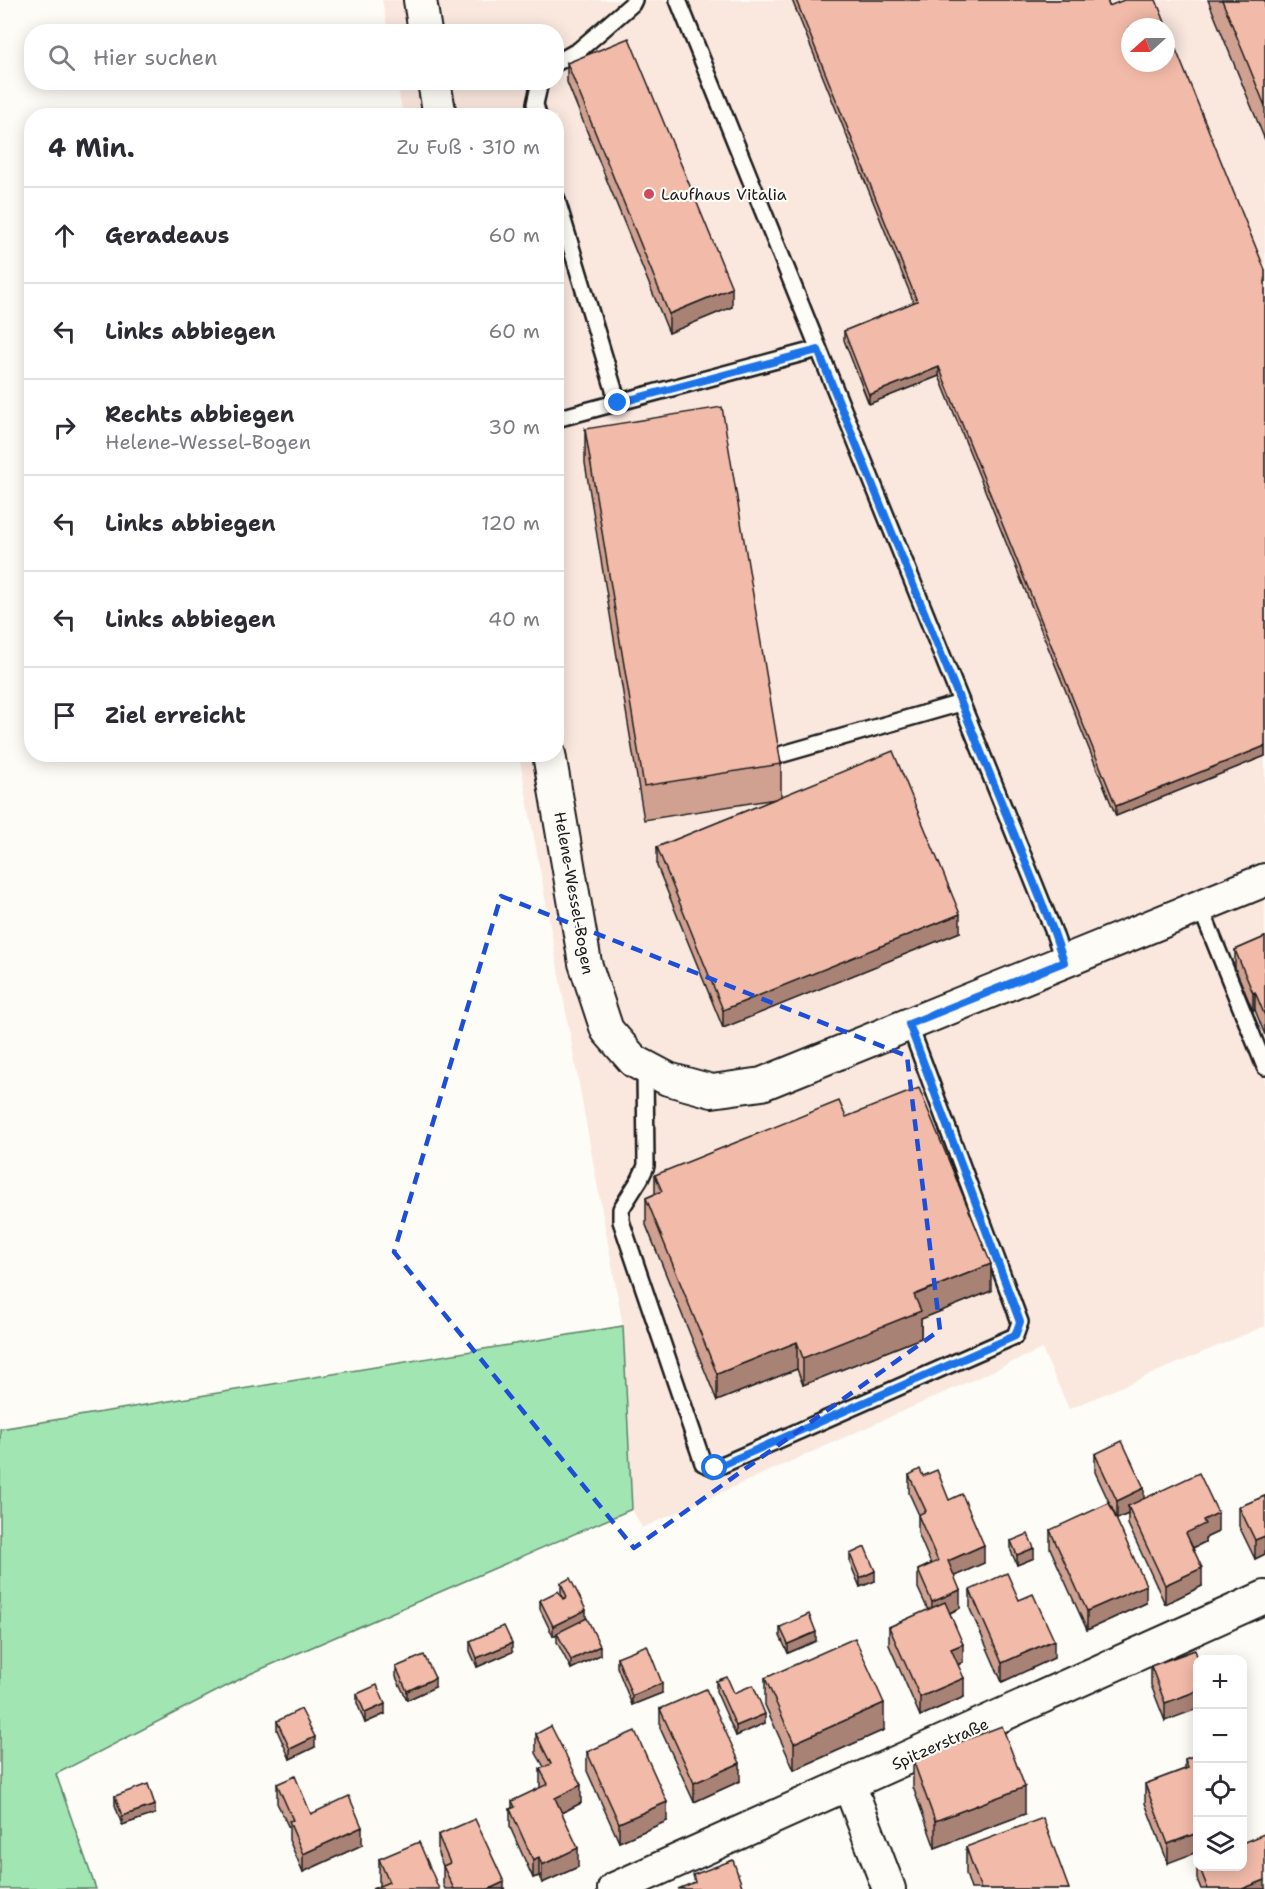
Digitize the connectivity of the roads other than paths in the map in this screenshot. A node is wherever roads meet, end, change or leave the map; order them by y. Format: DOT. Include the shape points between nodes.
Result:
graph roads {
  1 [pos="420,0"];
  2 [pos="634,0"];
  3 [pos="678,0"];
  4 [pos="424,24"];
  5 [pos="564,58"];
  6 [pos="435,90"];
  7 [pos="538,90"];
  8 [pos="439,108"];
  9 [pos="536,108"];
  10 [pos="564,224"];
  11 [pos="818,350"];
  12 [pos="618,403"];
  13 [pos="564,418"];
  14 [pos="961,703"];
  15 [pos="783,754"];
  16 [pos="550,762"];
  17 [pos="1265,880"];
  18 [pos="1200,906"];
  19 [pos="1064,962"];
  20 [pos="909,1024"];
  21 [pos="645,1067"];
  22 [pos="1265,1067"];
  23 [pos="1265,1597"];
  24 [pos="849,1784"];
  25 [pos="614,1889"];
  26 [pos="889,1889"];
  1 -- 4 [label="street"];
  2 -- 5 [label="lane" via="579,50"];
  3 -- 11 [label="lane"];
  6 -- 8 [label="street"];
  7 -- 9 [label="lane"];
  10 -- 12 [label="lane"];
  11 -- 12 [label="lane"];
  11 -- 14 [label="lane"];
  12 -- 13 [label="lane"];
  14 -- 15 [label="lane"];
  14 -- 19 [label="lane"];
  16 -- 21 [label="street, Helene-Wessel-Bogen" via="585,963 607,1030 634,1061"];
  17 -- 18 [label="street, Helene-Wessel-Bogen"];
  18 -- 19 [label="street, Helene-Wessel-Bogen"];
  18 -- 22 [label="lane"];
  19 -- 20 [label="street, Helene-Wessel-Bogen"];
  20 -- 21 [label="street, Helene-Wessel-Bogen" via="762,1084 712,1091"];
  20 -- 21 [label="lane" via="1020,1322 1015,1336 715,1468 703,1463 621,1221 621,1209 646,1166"];
  23 -- 24 [label="street, Spitzerstraße"];
  24 -- 25 [label="street, Spitzerstraße"];
  24 -- 26 [label="street"];
}
